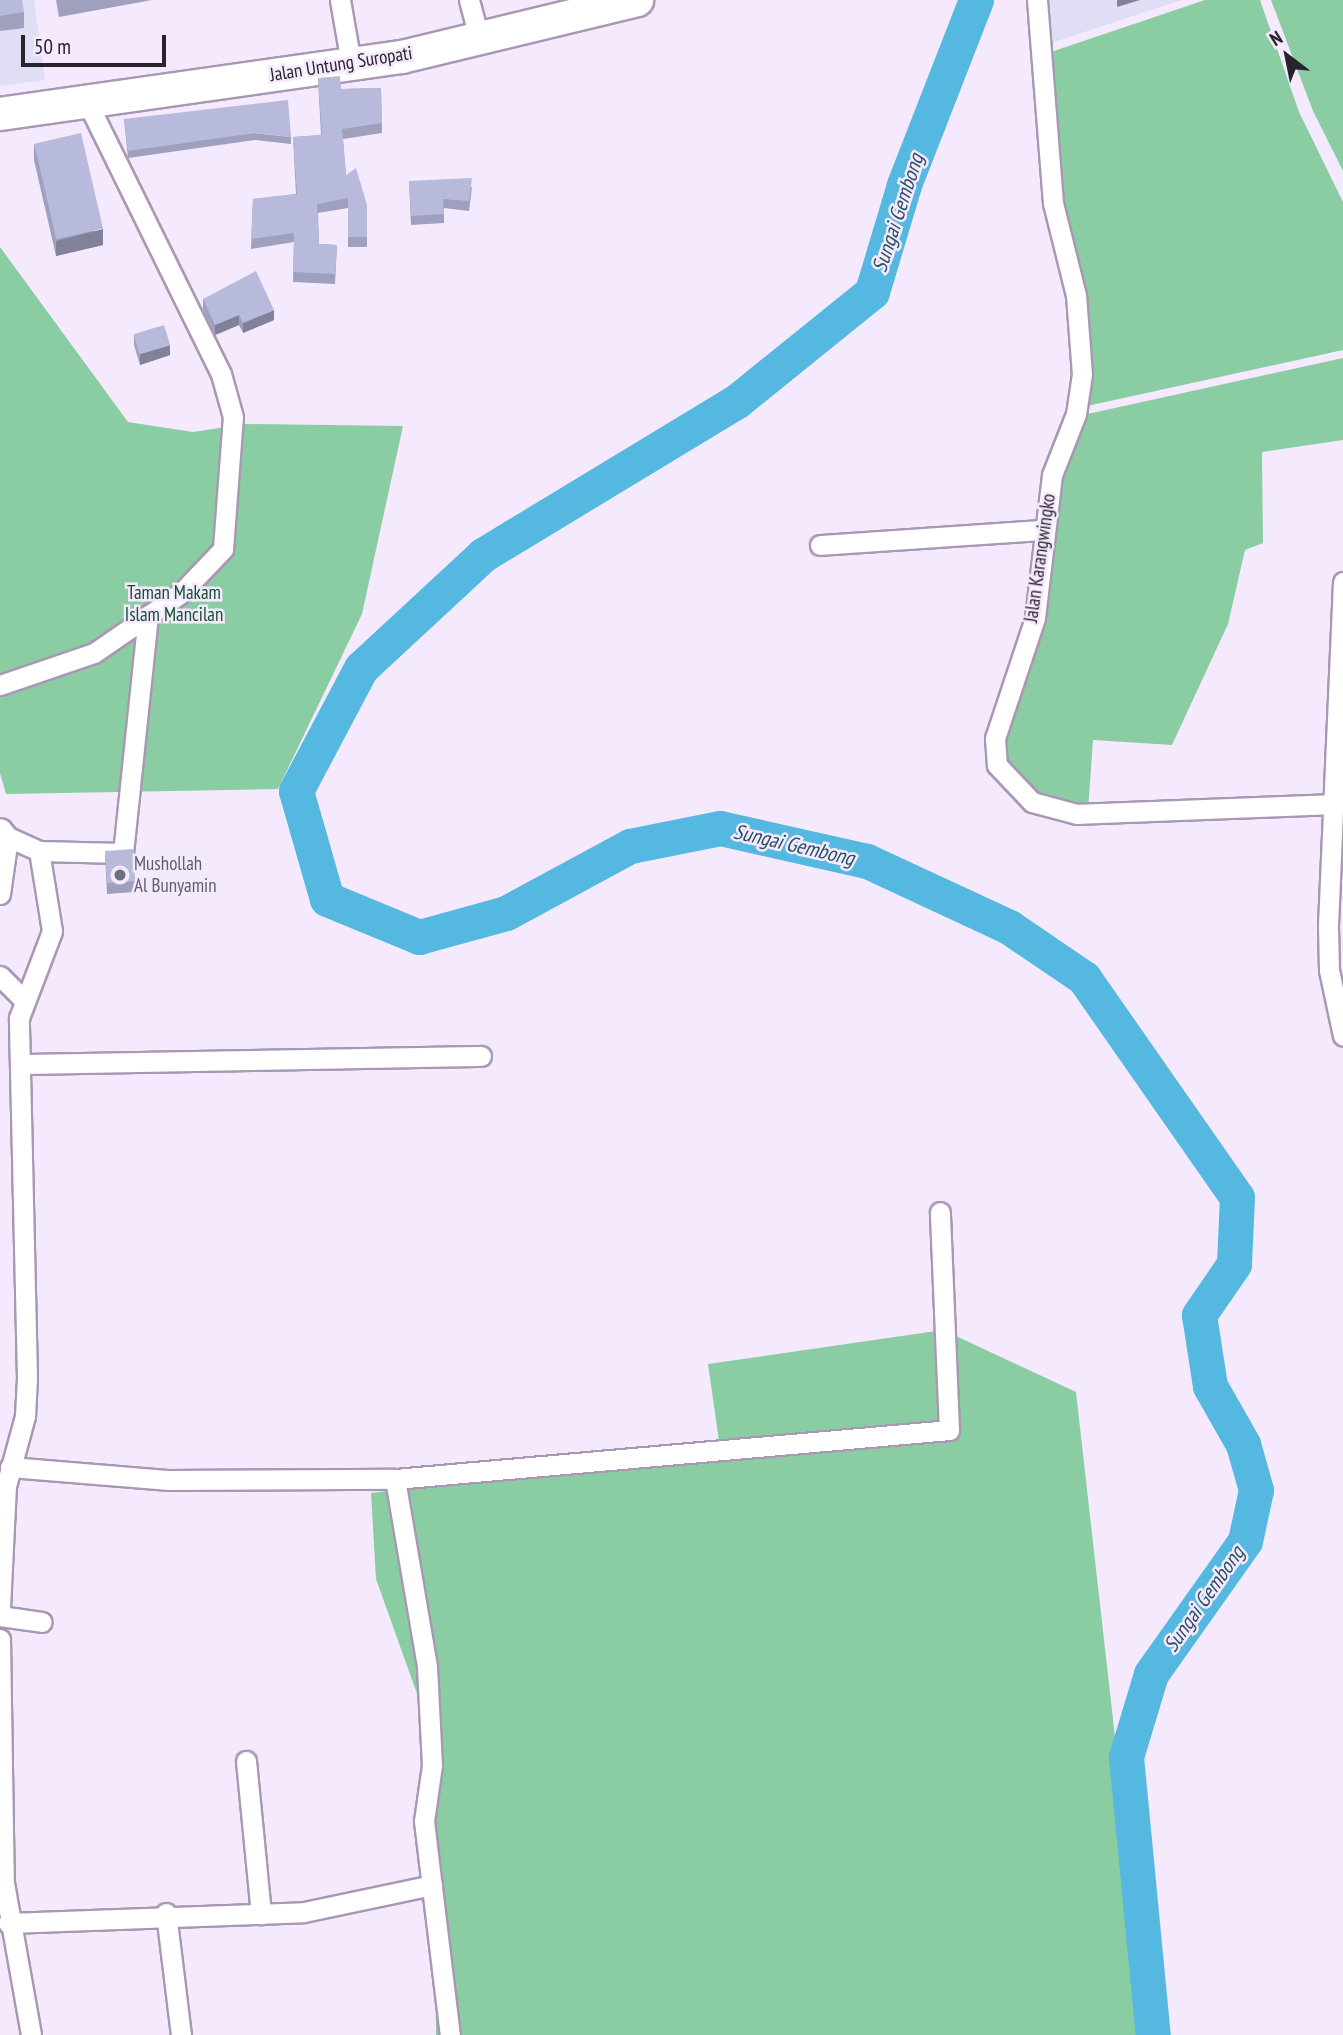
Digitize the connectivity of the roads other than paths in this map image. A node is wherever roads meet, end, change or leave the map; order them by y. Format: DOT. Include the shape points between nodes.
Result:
graph roads {
  1 [pos="341,0"];
  2 [pos="469,0"];
  3 [pos="637,0"];
  4 [pos="1037,0"];
  5 [pos="479,37"];
  6 [pos="351,63"];
  7 [pos="87,102"];
  8 [pos="0,114"];
  9 [pos="1042,530"];
  10 [pos="820,545"];
  11 [pos="1343,582"];
  12 [pos="148,615"];
  13 [pos="0,685"];
  14 [pos="1333,804"];
  15 [pos="4,832"];
  16 [pos="39,851"];
  17 [pos="0,894"];
  18 [pos="0,976"];
  19 [pos="22,998"];
  20 [pos="1343,1036"];
  21 [pos="481,1056"];
  22 [pos="22,1064"];
  23 [pos="940,1212"];
  24 [pos="10,1467"];
  25 [pos="395,1479"];
  26 [pos="0,1608"];
  27 [pos="0,1616"];
  28 [pos="42,1622"];
  29 [pos="0,1639"];
  30 [pos="246,1761"];
  31 [pos="432,1885"];
  32 [pos="166,1913"];
  33 [pos="261,1914"];
  34 [pos="8,1923"];
  35 [pos="31,2035"];
  36 [pos="181,2035"];
  37 [pos="450,2035"];
  1 -- 6 [label="street"];
  2 -- 5 [label="street"];
  3 -- 5 [label="highway, Jalan Untung Suropati"];
  4 -- 9 [label="street, Jalan Karangwingko" via="1052,190 1076,295 1082,374"];
  5 -- 6 [label="highway, Jalan Untung Suropati"];
  6 -- 7 [label="highway, Jalan Untung Suropati"];
  7 -- 8 [label="highway, Jalan Untung Suropati"];
  7 -- 12 [label="street" via="178,277 233,417 223,548 181,593"];
  9 -- 10 [label="street"];
  9 -- 14 [label="street, Jalan Karangwingko" via="1035,618 995,738 997,765 1015,790 1077,814"];
  11 -- 14 [label="street"];
  12 -- 13 [label="street" via="94,653"];
  12 -- 16 [label="street" via="123,853"];
  14 -- 20 [label="street" via="1329,970"];
  15 -- 16 [label="street"];
  15 -- 17 [label="street"];
  16 -- 19 [label="street" via="52,931"];
  18 -- 19 [label="street"];
  19 -- 22 [label="street"];
  21 -- 22 [label="street"];
  22 -- 24 [label="street" via="27,1378 25,1416"];
  23 -- 25 [label="street" via="949,1430"];
  24 -- 25 [label="street" via="169,1480"];
  24 -- 26 [label="street"];
  25 -- 31 [label="street" via="427,1667 432,1765 424,1821"];
  27 -- 28 [label="street"];
  29 -- 34 [label="street"];
  30 -- 33 [label="street"];
  31 -- 33 [label="street" via="348,1905"];
  31 -- 37 [label="street"];
  32 -- 33 [label="street"];
  32 -- 34 [label="street"];
  32 -- 36 [label="street"];
  34 -- 35 [label="street"];
}
